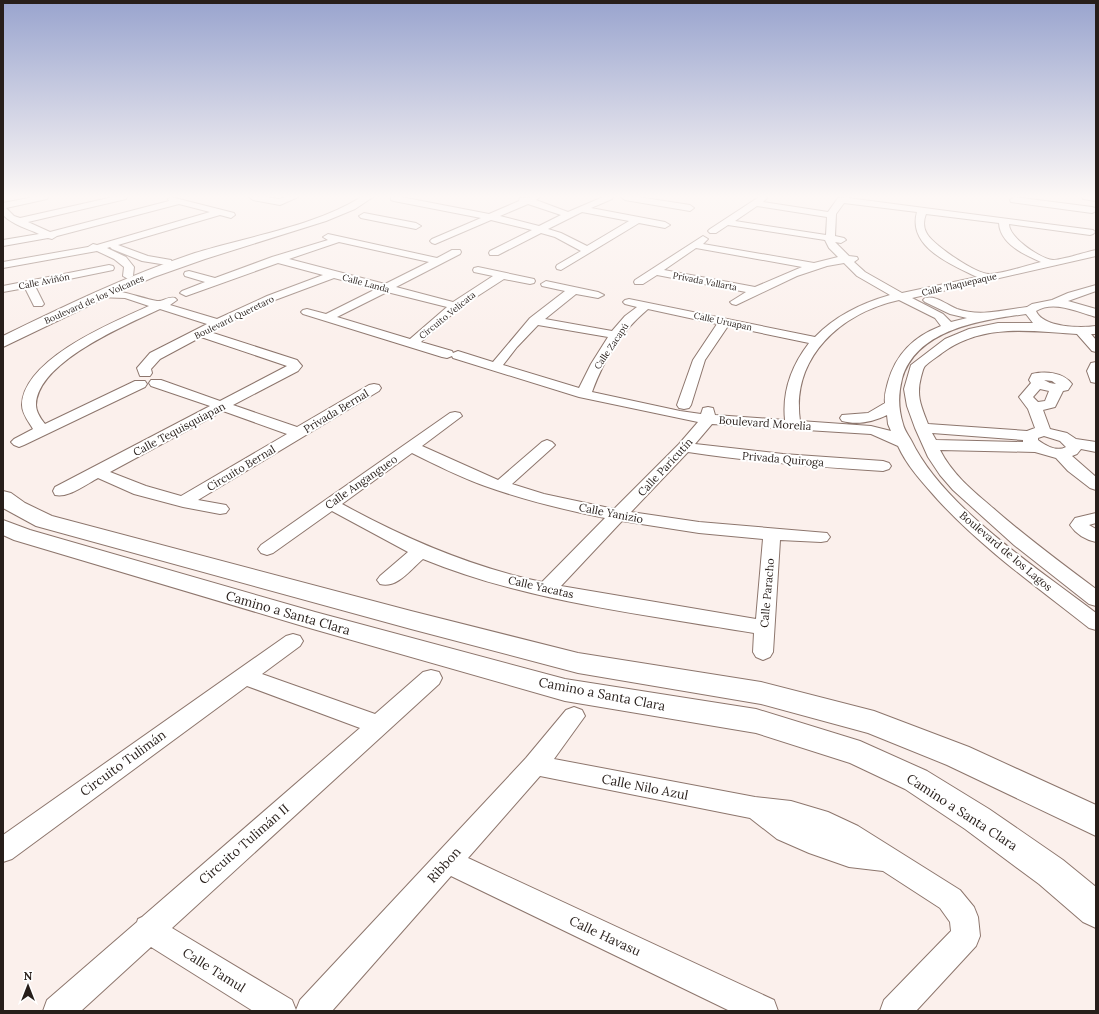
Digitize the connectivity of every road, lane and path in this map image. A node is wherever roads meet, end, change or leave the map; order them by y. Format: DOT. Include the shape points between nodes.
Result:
graph roads {
  1 [pos="90,244"];
  2 [pos="108,244"];
  3 [pos="230,244"];
  4 [pos="237,244"];
  5 [pos="323,244"];
  6 [pos="364,244"];
  7 [pos="511,244"];
  8 [pos="577,244"];
  9 [pos="596,244"];
  10 [pos="832,244"];
  11 [pos="843,244"];
  12 [pos="932,244"];
  13 [pos="1017,244"];
  14 [pos="694,245"];
  15 [pos="97,248"];
  16 [pos="587,250"];
  17 [pos="456,252"];
  18 [pos="494,253"];
  19 [pos="1096,253"];
  20 [pos="196,255"];
  21 [pos="276,259"];
  22 [pos="845,259"];
  23 [pos="440,261"];
  24 [pos="167,262"];
  25 [pos="865,263"];
  26 [pos="1051,263"];
  27 [pos="3,265"];
  28 [pos="561,267"];
  29 [pos="816,267"];
  30 [pos="109,268"];
  31 [pos="478,270"];
  32 [pos="654,271"];
  33 [pos="189,274"];
  34 [pos="334,274"];
  35 [pos="503,275"];
  36 [pos="987,278"];
  37 [pos="530,281"];
  38 [pos="214,282"];
  39 [pos="639,282"];
  40 [pos="546,284"];
  41 [pos="130,286"];
  42 [pos="386,288"];
  43 [pos="1096,288"];
  44 [pos="3,289"];
  45 [pos="574,290"];
  46 [pos="755,290"];
  47 [pos="186,293"];
  48 [pos="916,294"];
  49 [pos="598,295"];
  50 [pos="1072,295"];
  51 [pos="899,296"];
  52 [pos="42,301"];
  53 [pos="166,302"];
  54 [pos="629,302"];
  55 [pos="736,302"];
  56 [pos="1096,303"];
  57 [pos="1055,304"];
  58 [pos="646,305"];
  59 [pos="455,306"];
  60 [pos="1030,310"];
  61 [pos="307,312"];
  62 [pos="954,312"];
  63 [pos="1001,313"];
  64 [pos="1096,314"];
  65 [pos="229,317"];
  66 [pos="984,317"];
  67 [pos="327,318"];
  68 [pos="534,321"];
  69 [pos="725,321"];
  70 [pos="944,322"];
  71 [pos="17,324"];
  72 [pos="218,324"];
  73 [pos="1024,326"];
  74 [pos="33,327"];
  75 [pos="1059,328"];
  76 [pos="3,330"];
  77 [pos="1096,330"];
  78 [pos="1081,331"];
  79 [pos="201,332"];
  80 [pos="616,335"];
  81 [pos="818,341"];
  82 [pos="3,342"];
  83 [pos="413,343"];
  84 [pos="1095,345"];
  85 [pos="902,361"];
  86 [pos="918,365"];
  87 [pos="496,366"];
  88 [pos="1096,366"];
  89 [pos="142,378"];
  90 [pos="1096,379"];
  91 [pos="374,388"];
  92 [pos="584,394"];
  93 [pos="628,402"];
  94 [pos="684,405"];
  95 [pos="223,406"];
  96 [pos="891,406"];
  97 [pos="1035,407"];
  98 [pos="708,414"];
  99 [pos="455,416"];
  100 [pos="792,420"];
  101 [pos="868,424"];
  102 [pos="922,428"];
  103 [pos="42,431"];
  104 [pos="299,433"];
  105 [pos="1037,439"];
  106 [pos="19,442"];
  107 [pos="902,442"];
  108 [pos="547,445"];
  109 [pos="931,445"];
  110 [pos="411,447"];
  111 [pos="1096,447"];
  112 [pos="684,448"];
  113 [pos="1066,448"];
  114 [pos="883,466"];
  115 [pos="97,472"];
  116 [pos="1096,485"];
  117 [pos="500,486"];
  118 [pos="61,490"];
  119 [pos="3,498"];
  120 [pos="183,502"];
  121 [pos="331,504"];
  122 [pos="220,509"];
  123 [pos="619,516"];
  124 [pos="1096,518"];
  125 [pos="3,528"];
  126 [pos="772,534"];
  127 [pos="821,537"];
  128 [pos="1096,537"];
  129 [pos="267,549"];
  130 [pos="421,551"];
  131 [pos="387,580"];
  132 [pos="546,590"];
  133 [pos="1096,599"];
  134 [pos="1096,623"];
  135 [pos="764,627"];
  136 [pos="293,641"];
  137 [pos="763,652"];
  138 [pos="244,676"];
  139 [pos="431,678"];
  140 [pos="574,716"];
  141 [pos="378,725"];
  142 [pos="535,765"];
  143 [pos="1096,821"];
  144 [pos="3,850"];
  145 [pos="447,861"];
  146 [pos="1096,910"];
  147 [pos="148,929"];
  148 [pos="58,1011"];
  149 [pos="281,1011"];
  150 [pos="311,1011"];
  151 [pos="762,1011"];
  152 [pos="895,1011"];
  1 -- 15 [label="street"];
  2 -- 15 [label="street"];
  2 -- 24 [label="street" via="146,259"];
  3 -- 20 [label="main road, Boulevard de los Volcanes"];
  4 -- 20 [label="main road, Boulevard de los Volcanes"];
  5 -- 21 [label="street"];
  6 -- 23 [label="street"];
  7 -- 18 [label="street"];
  8 -- 16 [label="street"];
  9 -- 16 [label="street"];
  10 -- 22 [label="street"];
  11 -- 25 [label="street"];
  12 -- 36 [label="street" via="948,258"];
  13 -- 26 [label="street"];
  14 -- 29 [label="street, Privada Vallarta"];
  14 -- 32 [label="street, Privada Vallarta"];
  15 -- 27 [label="street"];
  15 -- 41 [label="street" via="124,260 130,267"];
  16 -- 28 [label="street"];
  17 -- 23 [label="street"];
  19 -- 26 [label="street, Calle Tlaquepaque"];
  20 -- 24 [label="main road, Boulevard de los Volcanes"];
  20 -- 41 [label="main road, Boulevard de los Volcanes"];
  21 -- 34 [label="street, Calle Landa"];
  21 -- 38 [label="street"];
  22 -- 25 [label="street, Privada Vallarta"];
  22 -- 29 [label="street, Privada Vallarta"];
  22 -- 51 [label="street" via="861,274"];
  23 -- 42 [label="street"];
  24 -- 41 [label="main road, Boulevard de los Volcanes"];
  25 -- 48 [label="street"];
  26 -- 36 [label="street, Calle Tlaquepaque"];
  29 -- 46 [label="street, Privada Vallarta"];
  30 -- 52 [label="street, Calle Aviñón" via="73,275"];
  31 -- 35 [label="street"];
  32 -- 39 [label="street, Privada Vallarta"];
  32 -- 46 [label="street, Privada Vallarta"];
  33 -- 38 [label="street"];
  34 -- 42 [label="street, Calle Landa"];
  34 -- 65 [label="street, Boulevard Queretaro"];
  35 -- 37 [label="street"];
  35 -- 59 [label="street, Circuito Velicata"];
  36 -- 48 [label="street, Calle Tlaquepaque"];
  38 -- 47 [label="street"];
  40 -- 45 [label="street"];
  41 -- 52 [label="main road, Boulevard de los Volcanes"];
  41 -- 52 [label="main road, Boulevard de los Volcanes" via="101,295"];
  41 -- 53 [label="street"];
  42 -- 59 [label="street, Calle Landa"];
  42 -- 67 [label="street"];
  43 -- 50 [label="street"];
  44 -- 52 [label="street, Calle Aviñón"];
  45 -- 49 [label="street"];
  45 -- 68 [label="street"];
  46 -- 55 [label="street, Privada Vallarta"];
  48 -- 51 [label="street, Calle Tlaquepaque"];
  48 -- 62 [label="street"];
  50 -- 56 [label="street" via="1081,301"];
  50 -- 57 [label="street"];
  51 -- 70 [label="street"];
  51 -- 81 [label="street, Calle Tlaquepaque" via="869,305 834,325"];
  52 -- 71 [label="main road, Boulevard de los Volcanes"];
  52 -- 74 [label="main road, Boulevard de los Volcanes"];
  53 -- 65 [label="street"];
  53 -- 72 [label="street"];
  53 -- 103 [label="street" via="89,339 49,367 32,390 29,403 32,415"];
  54 -- 58 [label="street, Calle Uruapan"];
  57 -- 60 [label="street, Boulevard de los Lagos" via="1038,305"];
  57 -- 64 [label="street" via="1080,307"];
  58 -- 69 [label="street, Calle Uruapan"];
  58 -- 80 [label="street, Calle Zacapú" via="629,319"];
  59 -- 83 [label="street, Circuito Velicata"];
  60 -- 63 [label="street, Boulevard de los Lagos"];
  60 -- 75 [label="street" via="1033,317"];
  61 -- 67 [label="street, Circuito Velicata"];
  62 -- 66 [label="street"];
  62 -- 70 [label="street"];
  63 -- 66 [label="street, Boulevard de los Lagos"];
  63 -- 73 [label="street" via="1016,318"];
  65 -- 72 [label="street, Boulevard Queretaro"];
  66 -- 70 [label="street, Boulevard de los Lagos"];
  67 -- 83 [label="street, Circuito Velicata"];
  68 -- 80 [label="street"];
  68 -- 87 [label="street"];
  69 -- 81 [label="street, Calle Uruapan"];
  69 -- 94 [label="street" via="699,360"];
  70 -- 85 [label="street, Boulevard de los Lagos"];
  71 -- 74 [label="main road"];
  71 -- 76 [label="main road, Boulevard de los Volcanes"];
  72 -- 79 [label="street, Boulevard Queretaro"];
  73 -- 75 [label="street"];
  73 -- 86 [label="street" via="998,327 973,332 949,342"];
  74 -- 82 [label="main road, Boulevard de los Volcanes"];
  75 -- 78 [label="street"];
  77 -- 78 [label="street"];
  78 -- 84 [label="street"];
  79 -- 89 [label="street, Boulevard Queretaro" via="155,356 144,368"];
  79 -- 95 [label="street, Calle Tequisquiapan" via="292,363 294,366"];
  80 -- 92 [label="street, Calle Zacapú" via="598,363"];
  81 -- 100 [label="street, Calle Tlaquepaque" via="798,371 794,385"];
  83 -- 87 [label="street, Circuito Velicata"];
  85 -- 86 [label="street"];
  85 -- 96 [label="street, Boulevard de los Lagos" via="893,379"];
  86 -- 102 [label="street, Boulevard de los Lagos" via="911,389"];
  87 -- 92 [label="street, Boulevard Morelia"];
  88 -- 90 [label="street"];
  89 -- 95 [label="street"];
  89 -- 103 [label="street"];
  91 -- 104 [label="street, Privada Bernal"];
  92 -- 93 [label="street, Boulevard Morelia"];
  93 -- 94 [label="street, Boulevard Morelia" via="651,401"];
  93 -- 98 [label="street, Boulevard Morelia" via="644,408"];
  94 -- 98 [label="street, Boulevard Morelia"];
  95 -- 104 [label="street"];
  95 -- 115 [label="street, Calle Tequisquiapan"];
  96 -- 101 [label="street, Boulevard Morelia"];
  96 -- 107 [label="street, Boulevard de los Lagos"];
  97 -- 97 [label="street" via="1050,404 1058,388 1064,384 1056,378 1037,377 1038,383 1026,397"];
  97 -- 105 [label="street"];
  98 -- 100 [label="street, Boulevard Morelia"];
  98 -- 112 [label="street, Calle Paricutín"];
  99 -- 110 [label="street, Calle Angangueo"];
  100 -- 101 [label="street, Boulevard Morelia"];
  101 -- 107 [label="street, Boulevard Morelia"];
  102 -- 105 [label="street"];
  102 -- 109 [label="street, Boulevard de los Lagos"];
  103 -- 106 [label="street"];
  104 -- 120 [label="street, Circuito Bernal"];
  105 -- 109 [label="street"];
  105 -- 113 [label="street" via="1048,452"];
  107 -- 134 [label="street, Boulevard de los Lagos" via="917,466 937,490 965,517"];
  108 -- 117 [label="street"];
  109 -- 133 [label="street, Boulevard de los Lagos" via="946,472 973,501 1020,542"];
  110 -- 117 [label="street, Calle Yanizio"];
  110 -- 121 [label="street, Calle Angangueo"];
  111 -- 113 [label="street"];
  112 -- 114 [label="street, Privada Quiroga" via="808,462"];
  112 -- 123 [label="street, Calle Paricutín"];
  113 -- 116 [label="street" via="1074,468"];
  115 -- 118 [label="street, Calle Tequisquiapan"];
  115 -- 120 [label="street, Circuito Bernal" via="140,490"];
  117 -- 123 [label="street, Calle Yanizio"];
  119 -- 143 [label="main road, Camino a Santa Clara" via="44,521 411,620 578,663 761,693 874,723 958,756"];
  120 -- 122 [label="street, Circuito Bernal"];
  121 -- 129 [label="street, Calle Angangueo"];
  121 -- 130 [label="street, Calle Yacatas" via="386,535"];
  123 -- 126 [label="street, Calle Yanizio" via="701,528"];
  123 -- 132 [label="street, Calle Paricutín"];
  124 -- 128 [label="street" via="1081,522 1079,525"];
  125 -- 146 [label="main road, Camino a Santa Clara" via="316,621 565,690 756,721 860,754 916,780 976,819 1051,872"];
  126 -- 127 [label="street, Calle Yanizio"];
  126 -- 135 [label="street, Calle Paracho"];
  130 -- 131 [label="street"];
  130 -- 132 [label="street, Calle Yacatas" via="464,567"];
  132 -- 135 [label="street, Calle Yacatas"];
  135 -- 137 [label="street, Calle Paracho"];
  136 -- 138 [label="street, Circuito Tulimán"];
  138 -- 141 [label="street"];
  138 -- 144 [label="street, Circuito Tulimán"];
  139 -- 141 [label="street, Circuito Tulimán II"];
  140 -- 142 [label="street, Ribbon"];
  141 -- 147 [label="street, Circuito Tulimán II"];
  142 -- 145 [label="street, Ribbon"];
  142 -- 152 [label="street, Calle Nilo Azul" via="755,808 786,831 818,845 849,855 890,860 950,899 964,916 966,936"];
  145 -- 150 [label="street, Ribbon"];
  145 -- 151 [label="street, Calle Havasu"];
  147 -- 148 [label="street, Circuito Tulimán II"];
  147 -- 149 [label="street, Calle Tamul"];
}
